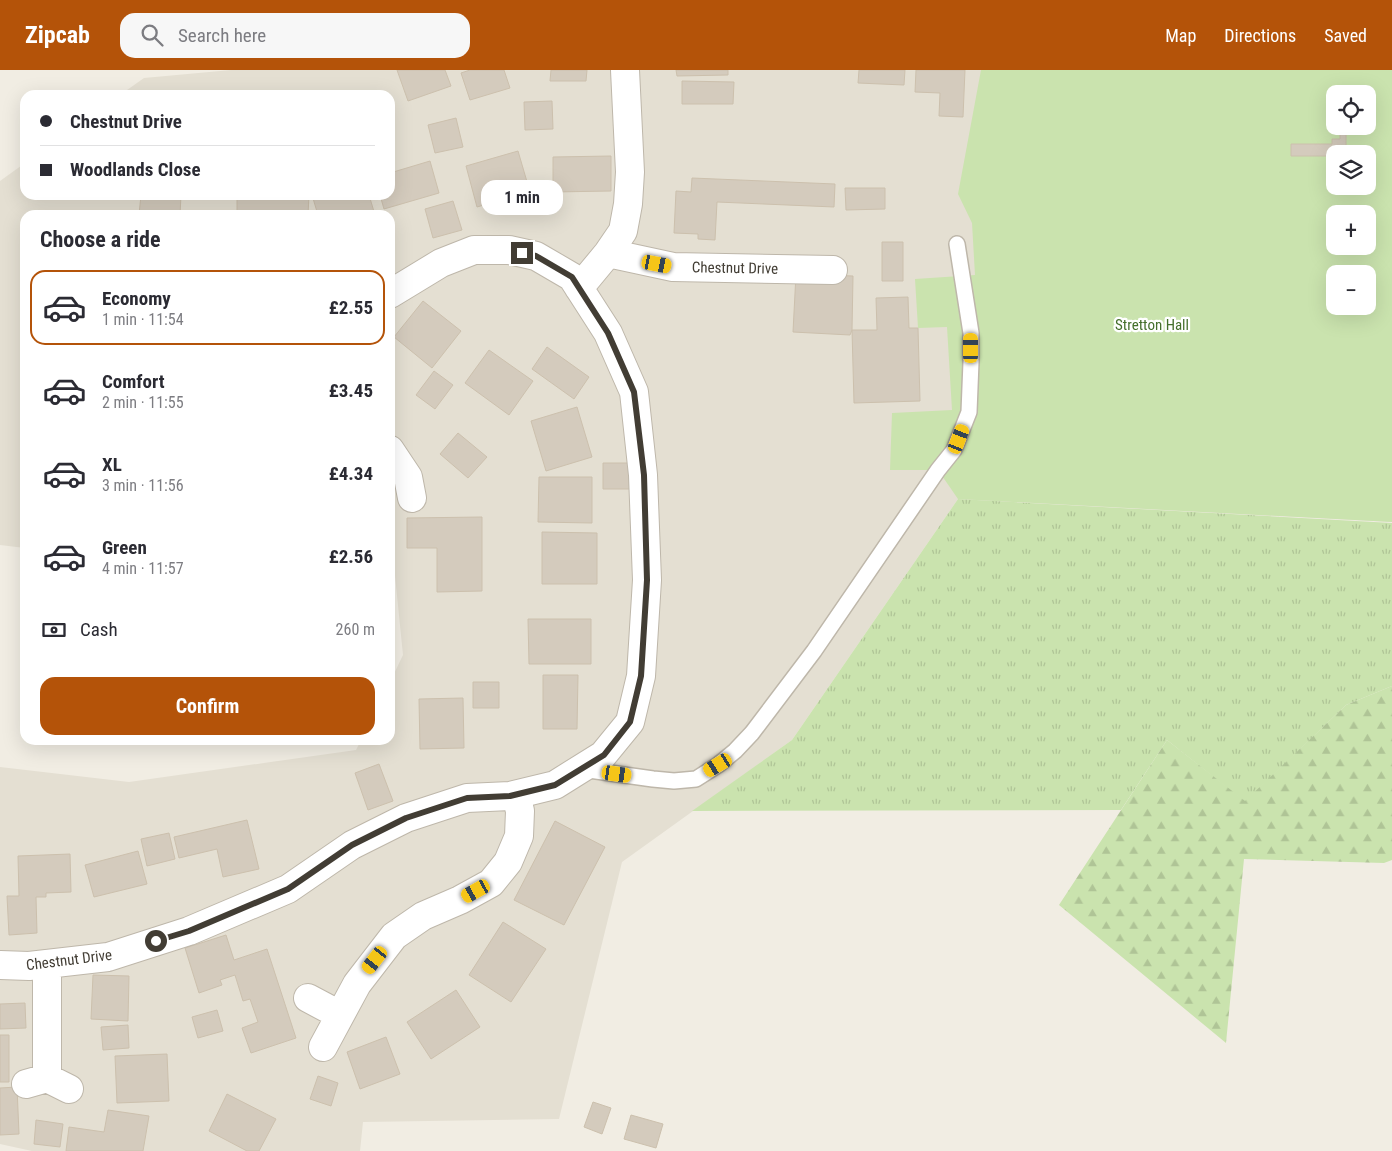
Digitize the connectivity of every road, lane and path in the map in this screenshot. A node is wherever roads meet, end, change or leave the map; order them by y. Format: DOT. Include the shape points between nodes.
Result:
graph roads {
  1 [pos="625,70"];
  2 [pos="957,244"];
  3 [pos="608,254"];
  4 [pos="833,270"];
  5 [pos="579,288"];
  6 [pos="395,291"];
  7 [pos="395,458"];
  8 [pos="412,498"];
  9 [pos="581,769"];
  10 [pos="516,795"];
  11 [pos="47,964"];
  12 [pos="0,965"];
  13 [pos="308,998"];
  14 [pos="340,1015"];
  15 [pos="323,1047"];
  16 [pos="47,1084"];
  1 -- 3 [label="street" via="630,172 628,204 623,231"];
  2 -- 9 [label="lane" via="971,334 969,412 954,450 814,651 752,733 718,765 696,779 653,780"];
  3 -- 4 [label="street, Chestnut Drive" via="673,267"];
  3 -- 5 [label="street"];
  5 -- 6 [label="street, Chestnut Drive" via="572,277 536,256 509,250 474,250 441,263"];
  5 -- 9 [label="street, Chestnut Drive" via="608,333 634,392 644,475 647,580 641,676 630,722 604,755"];
  7 -- 8 [label="street" via="408,477"];
  9 -- 10 [label="street, Chestnut Drive" via="555,785"];
  10 -- 11 [label="street, Chestnut Drive" via="467,798 406,818 352,845 288,889 189,931 108,957"];
  10 -- 14 [label="street" via="520,811 518,836 508,862 491,882 423,916 394,936 357,984"];
  11 -- 12 [label="street, Chestnut Drive"];
  11 -- 16 [label="street"];
  13 -- 14 [label="street"];
  14 -- 15 [label="street"];
}
